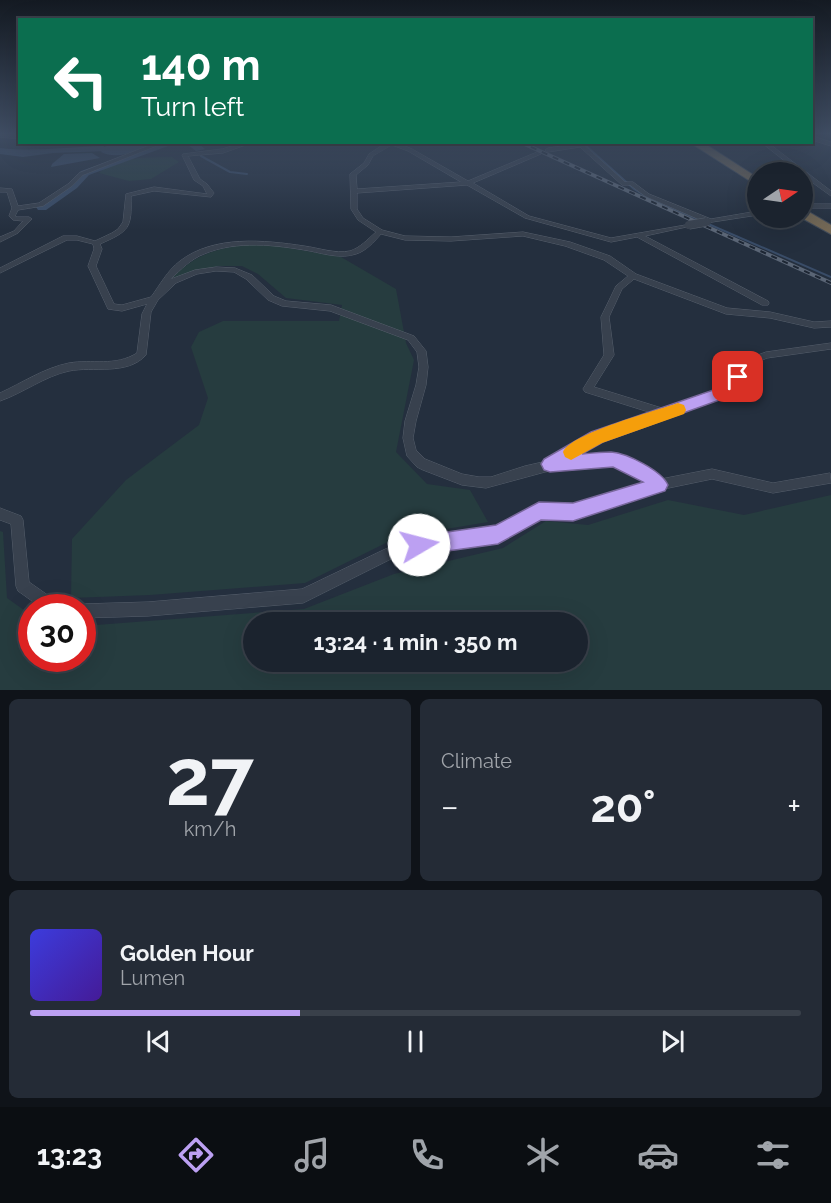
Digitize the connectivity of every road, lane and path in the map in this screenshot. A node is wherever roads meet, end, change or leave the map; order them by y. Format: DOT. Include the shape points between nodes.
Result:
graph roads {
  1 [pos="104,165"];
  2 [pos="190,165"];
  3 [pos="364,165"];
  4 [pos="436,165"];
  5 [pos="510,165"];
  6 [pos="606,165"];
  7 [pos="730,165"];
  8 [pos="793,165"];
  9 [pos="747,176"];
  10 [pos="468,183"];
  11 [pos="0,190"];
  12 [pos="353,191"];
  13 [pos="831,194"];
  14 [pos="813,206"];
  15 [pos="831,206"];
  16 [pos="15,208"];
  17 [pos="747,215"];
  18 [pos="813,219"];
  19 [pos="709,221"];
  20 [pos="574,230"];
  21 [pos="831,230"];
  22 [pos="380,232"];
  23 [pos="639,235"];
  24 [pos="0,240"];
  25 [pos="96,243"];
  26 [pos="567,244"];
  27 [pos="0,271"];
  28 [pos="633,276"];
  29 [pos="154,299"];
  30 [pos="765,303"];
  31 [pos="831,324"];
  32 [pos="831,346"];
  33 [pos="0,397"];
  34 [pos="667,414"];
  35 [pos="550,464"];
  36 [pos="830,478"];
  37 [pos="659,485"];
  38 [pos="0,514"];
  39 [pos="34,594"];
  40 [pos="96,611"];
  1 -- 16 [label="street" via="81,174 41,205"];
  2 -- 25 [label="street" via="197,180 212,193 209,196 154,189 128,195 129,220 122,231"];
  3 -- 12 [label="street" via="353,174"];
  4 -- 10 [label="street"];
  5 -- 10 [label="street"];
  6 -- 19 [label="street" via="647,195"];
  7 -- 9 [label="highway"];
  8 -- 13 [label="street"];
  10 -- 12 [label="street"];
  10 -- 20 [label="street" via="527,217"];
  11 -- 16 [label="street" via="10,190"];
  12 -- 22 [label="street" via="354,209 360,219"];
  14 -- 15 [label="street"];
  16 -- 24 [label="street" via="15,219 29,219"];
  17 -- 19 [label="street"];
  18 -- 21 [label="highway"];
  19 -- 23 [label="street, bridge"];
  20 -- 23 [label="street" via="611,240"];
  20 -- 26 [label="street"];
  22 -- 26 [label="street" via="451,239 523,234"];
  22 -- 29 [label="street" via="358,251 344,254 247,242 208,249 168,273"];
  23 -- 30 [label="street"];
  25 -- 27 [label="street" via="66,238"];
  25 -- 29 [label="street" via="92,266 111,307"];
  26 -- 28 [label="street" via="607,258"];
  28 -- 31 [label="street" via="726,311 814,325"];
  28 -- 34 [label="street" via="619,288 605,317 609,355 588,389"];
  29 -- 33 [label="street" via="147,312 141,355 132,362 68,367"];
  29 -- 35 [label="street" via="173,281 195,272 235,270 285,304 331,308 411,338 420,345 424,357 407,440 409,453 440,473 485,483"];
  32 -- 34 [label="street" via="766,355 742,365 734,389"];
  34 -- 35 [label="street" via="597,437"];
  35 -- 37 [label="street" via="614,459 645,473"];
  36 -- 37 [label="street" via="773,488 712,474"];
  37 -- 40 [label="street" via="573,512 539,511 498,534 400,548 303,596"];
  38 -- 39 [label="street" via="17,520 23,586"];
}
